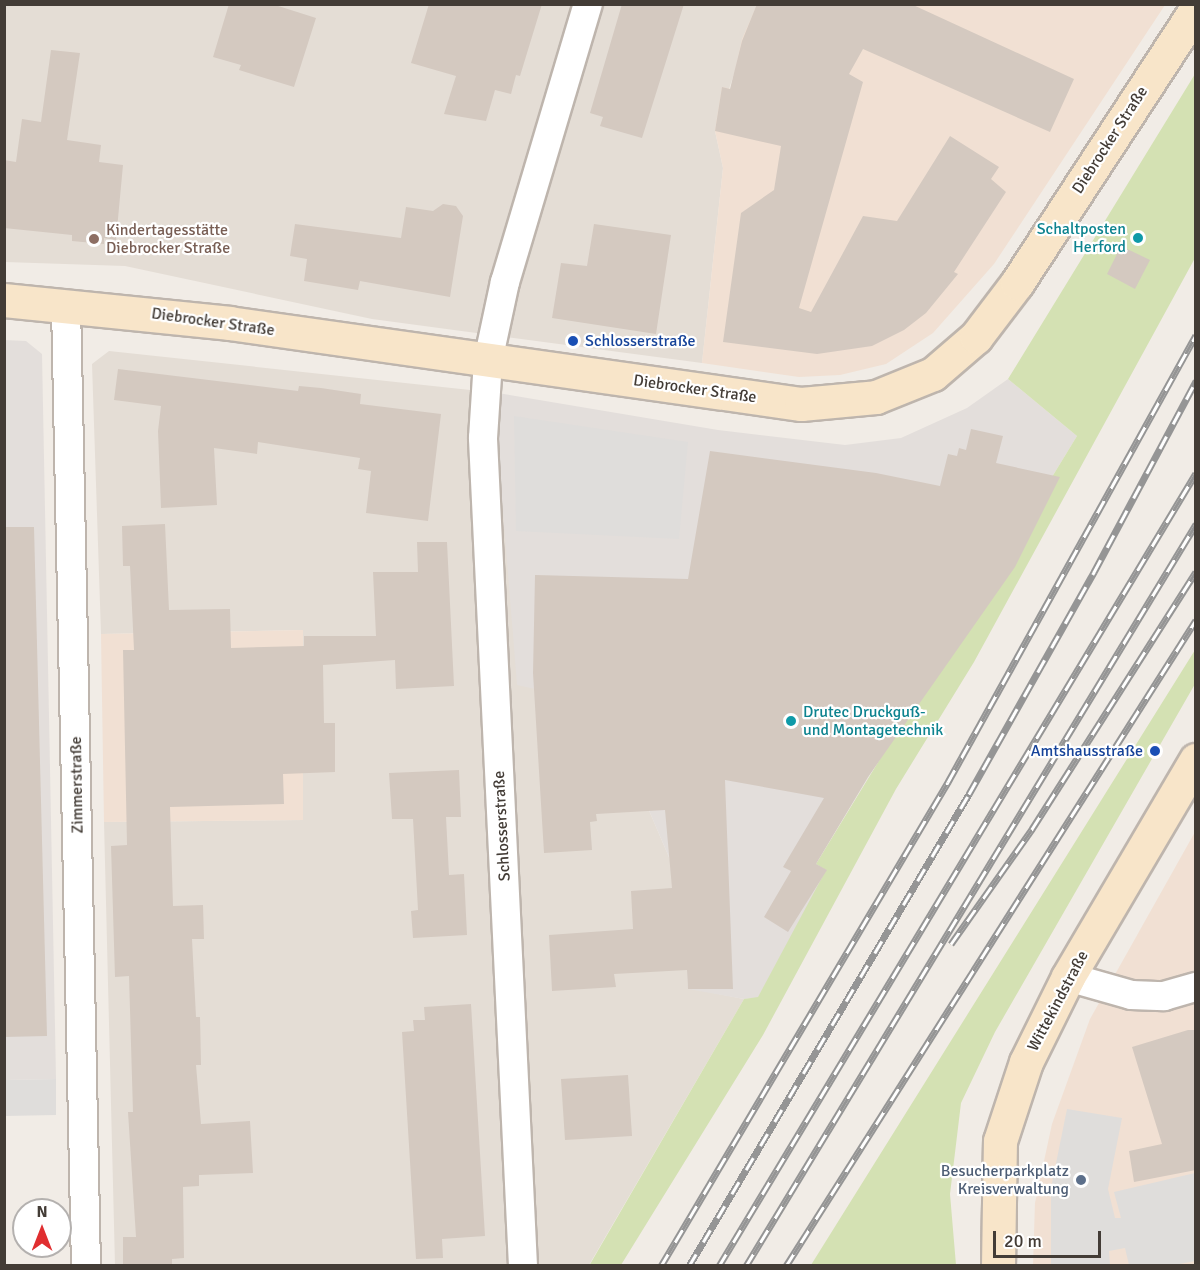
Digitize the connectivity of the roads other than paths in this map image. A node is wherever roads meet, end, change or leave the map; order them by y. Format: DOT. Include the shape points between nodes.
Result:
graph roads {
  1 [pos="588,4"];
  2 [pos="1196,9"];
  3 [pos="4,300"];
  4 [pos="66,305"];
  5 [pos="488,361"];
  6 [pos="1196,760"];
  7 [pos="1068,977"];
  8 [pos="1196,987"];
  9 [pos="86,1266"];
  10 [pos="523,1266"];
  11 [pos="998,1266"];
  1 -- 5 [label="street, Schlosserstraße" via="505,282"];
  2 -- 5 [label="main road, Diebrocker Straße" via="1017,283 983,328 956,356 908,386 876,398 801,404"];
  3 -- 4 [label="main road, Diebrocker Straße"];
  4 -- 5 [label="main road, Diebrocker Straße" via="229,323"];
  4 -- 9 [label="street, Zimmerstraße"];
  5 -- 10 [label="street, Schlosserstraße" via="483,438"];
  6 -- 7 [label="main road, Wittekindstraße"];
  7 -- 8 [label="street" via="1131,994 1164,996"];
  7 -- 11 [label="main road, Wittekindstraße" via="1007,1110 997,1178"];
}
